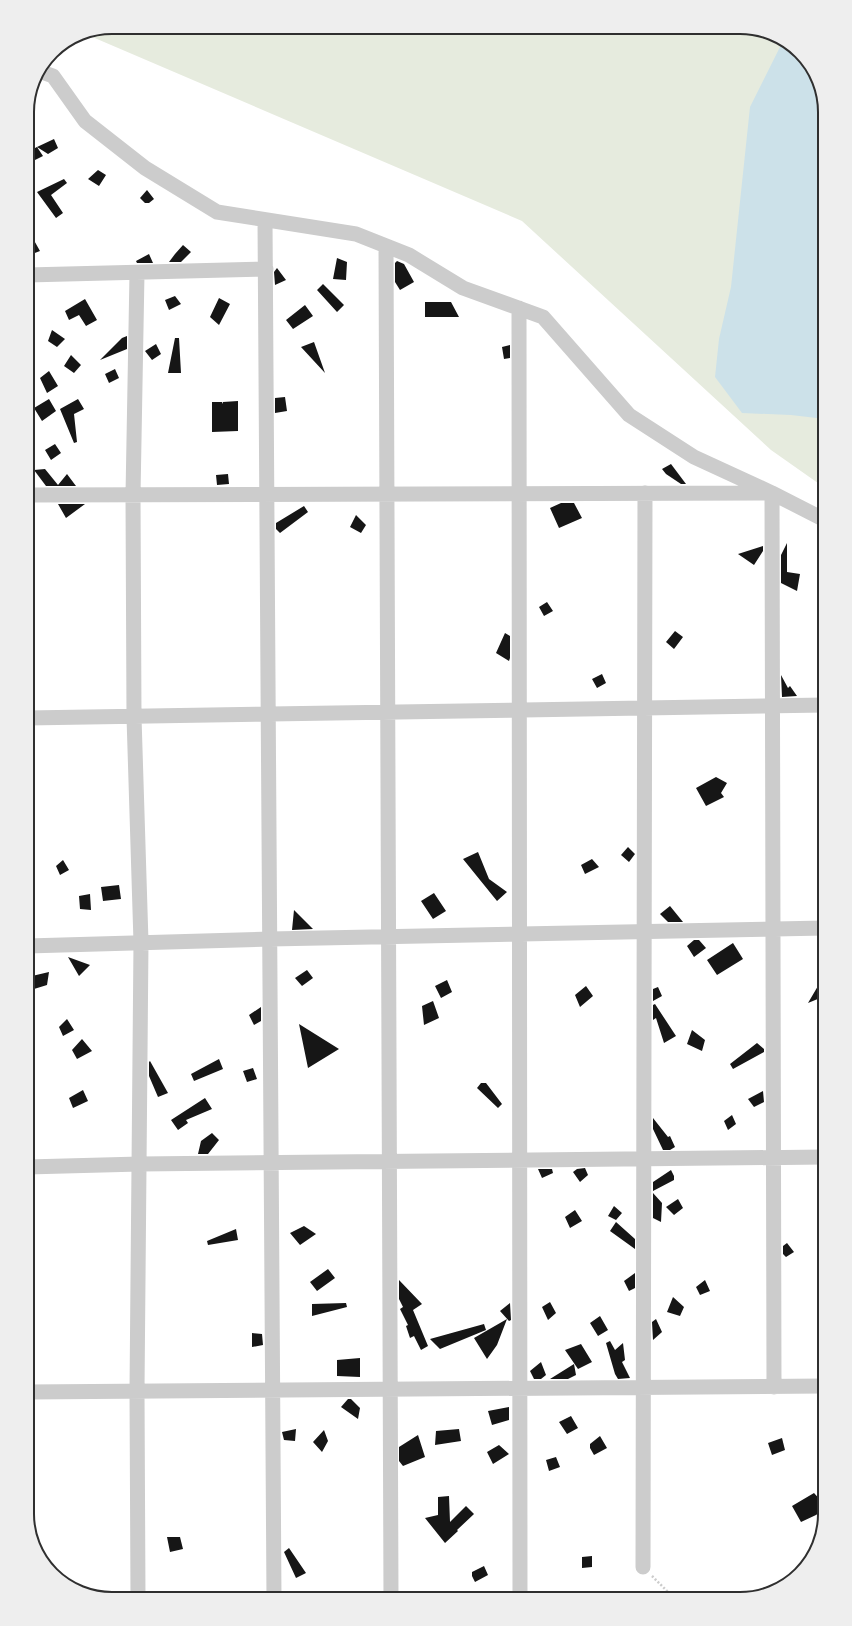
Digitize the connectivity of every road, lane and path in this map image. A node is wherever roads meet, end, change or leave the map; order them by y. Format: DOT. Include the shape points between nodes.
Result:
graph roads {
  1 [pos="45,73"];
  2 [pos="265,220"];
  3 [pos="386,246"];
  4 [pos="266,269"];
  5 [pos="137,273"];
  6 [pos="34,275"];
  7 [pos="519,308"];
  8 [pos="646,493"];
  9 [pos="772,493"];
  10 [pos="133,494"];
  11 [pos="267,494"];
  12 [pos="387,494"];
  13 [pos="519,494"];
  14 [pos="34,495"];
  15 [pos="818,516"];
  16 [pos="818,705"];
  17 [pos="772,706"];
  18 [pos="645,708"];
  19 [pos="519,710"];
  20 [pos="388,712"];
  21 [pos="268,714"];
  22 [pos="134,717"];
  23 [pos="34,718"];
  24 [pos="818,928"];
  25 [pos="772,929"];
  26 [pos="645,931"];
  27 [pos="519,934"];
  28 [pos="389,936"];
  29 [pos="270,939"];
  30 [pos="141,942"];
  31 [pos="34,946"];
  32 [pos="773,1157"];
  33 [pos="818,1157"];
  34 [pos="644,1159"];
  35 [pos="519,1160"];
  36 [pos="390,1162"];
  37 [pos="271,1163"];
  38 [pos="140,1164"];
  39 [pos="34,1167"];
  40 [pos="818,1386"];
  41 [pos="774,1387"];
  42 [pos="644,1388"];
  43 [pos="519,1389"];
  44 [pos="390,1390"];
  45 [pos="137,1391"];
  46 [pos="272,1391"];
  47 [pos="34,1392"];
  48 [pos="643,1567"];
  49 [pos="138,1592"];
  50 [pos="274,1592"];
  51 [pos="391,1592"];
  52 [pos="520,1592"];
  53 [pos="668,1592"];
  1 -- 2 [label="street" via="53,76 85,121 145,168 217,212"];
  2 -- 3 [label="street" via="356,234"];
  2 -- 4 [label="street"];
  3 -- 7 [label="street" via="409,255 463,288"];
  3 -- 12 [label="street"];
  4 -- 5 [label="street"];
  4 -- 11 [label="street"];
  5 -- 6 [label="street"];
  5 -- 10 [label="street"];
  7 -- 9 [label="street" via="544,317 628,415 694,457"];
  7 -- 13 [label="street"];
  8 -- 9 [label="street"];
  8 -- 13 [label="street"];
  8 -- 18 [label="street"];
  9 -- 15 [label="street"];
  9 -- 17 [label="street"];
  10 -- 11 [label="street"];
  10 -- 14 [label="street"];
  10 -- 22 [label="street"];
  11 -- 12 [label="street"];
  11 -- 21 [label="street"];
  12 -- 13 [label="street"];
  12 -- 20 [label="street"];
  13 -- 19 [label="street"];
  16 -- 17 [label="street"];
  17 -- 18 [label="street"];
  17 -- 25 [label="street"];
  18 -- 19 [label="street"];
  18 -- 26 [label="street"];
  19 -- 20 [label="street"];
  19 -- 27 [label="street"];
  20 -- 21 [label="street"];
  20 -- 28 [label="street"];
  21 -- 22 [label="street"];
  21 -- 29 [label="street"];
  22 -- 23 [label="street"];
  22 -- 30 [label="street"];
  24 -- 25 [label="street"];
  25 -- 26 [label="street"];
  25 -- 32 [label="street"];
  26 -- 27 [label="street"];
  26 -- 34 [label="street"];
  27 -- 28 [label="street"];
  27 -- 35 [label="street"];
  28 -- 29 [label="street"];
  28 -- 36 [label="street"];
  29 -- 30 [label="street"];
  29 -- 37 [label="street"];
  30 -- 31 [label="street"];
  30 -- 38 [label="street"];
  32 -- 33 [label="street"];
  32 -- 34 [label="street"];
  32 -- 41 [label="street"];
  34 -- 35 [label="street"];
  34 -- 42 [label="street"];
  35 -- 36 [label="street"];
  35 -- 43 [label="street"];
  36 -- 37 [label="street"];
  36 -- 44 [label="street"];
  37 -- 38 [label="street"];
  37 -- 46 [label="street"];
  38 -- 39 [label="street"];
  38 -- 45 [label="street"];
  40 -- 41 [label="street"];
  41 -- 42 [label="street"];
  42 -- 43 [label="street"];
  42 -- 48 [label="street"];
  43 -- 44 [label="street"];
  43 -- 52 [label="street"];
  44 -- 46 [label="street"];
  44 -- 51 [label="street"];
  45 -- 46 [label="street"];
  45 -- 47 [label="street"];
  45 -- 49 [label="street"];
  46 -- 50 [label="street"];
  48 -- 53 [label="path"];
}
